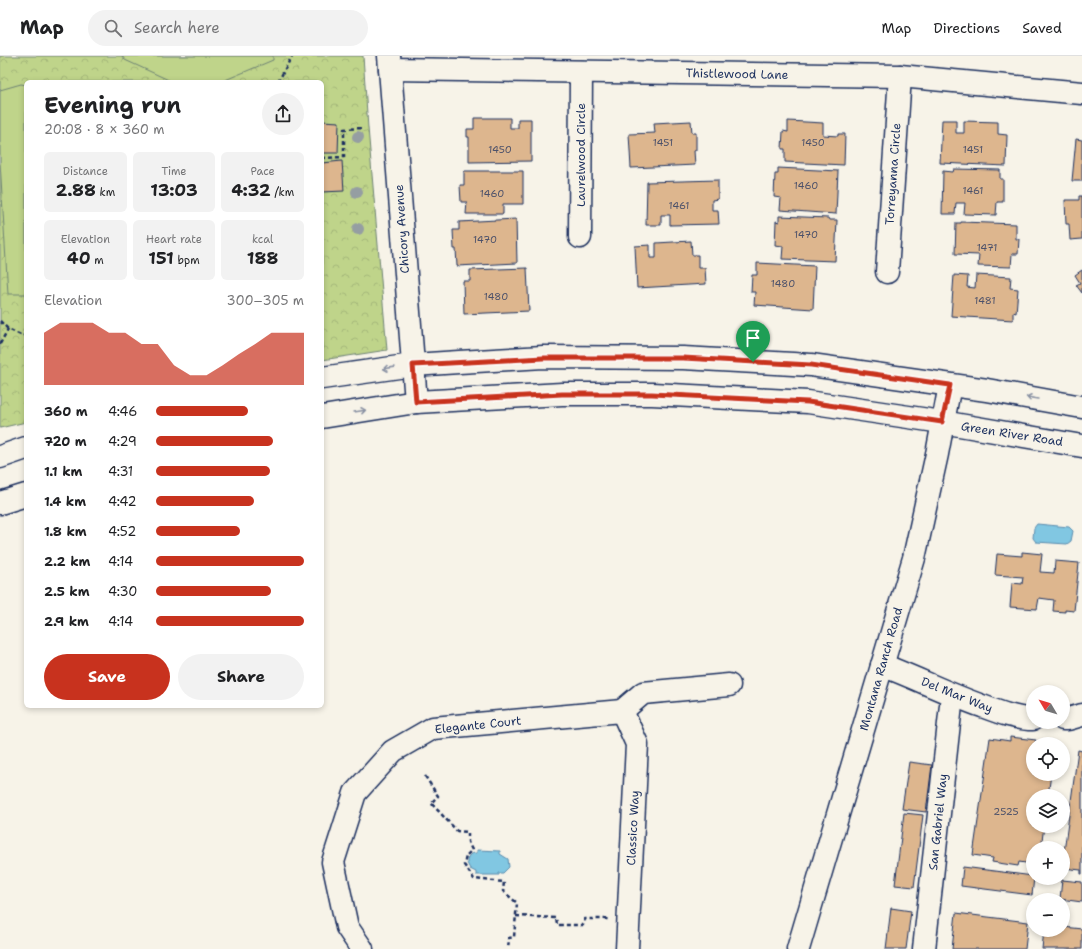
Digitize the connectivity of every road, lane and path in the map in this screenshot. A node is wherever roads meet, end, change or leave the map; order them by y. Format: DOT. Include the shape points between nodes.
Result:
graph roads {
  1 [pos="292,56"];
  2 [pos="390,63"];
  3 [pos="581,72"];
  4 [pos="900,76"];
  5 [pos="279,80"];
  6 [pos="1082,93"];
  7 [pos="364,128"];
  8 [pos="324,158"];
  9 [pos="580,237"];
  10 [pos="887,272"];
  11 [pos="0,321"];
  12 [pos="8,329"];
  13 [pos="24,335"];
  14 [pos="0,344"];
  15 [pos="413,365"];
  16 [pos="324,378"];
  17 [pos="950,385"];
  18 [pos="416,402"];
  19 [pos="1082,407"];
  20 [pos="324,417"];
  21 [pos="942,422"];
  22 [pos="1082,446"];
  23 [pos="24,449"];
  24 [pos="0,457"];
  25 [pos="24,496"];
  26 [pos="0,503"];
  27 [pos="882,665"];
  28 [pos="729,684"];
  29 [pos="952,696"];
  30 [pos="622,711"];
  31 [pos="1082,715"];
  32 [pos="1070,718"];
  33 [pos="1026,719"];
  34 [pos="425,776"];
  35 [pos="516,916"];
  36 [pos="608,919"];
  37 [pos="362,949"];
  38 [pos="508,949"];
  39 [pos="627,949"];
  40 [pos="798,949"];
  41 [pos="924,949"];
  1 -- 5 [label="path"];
  2 -- 3 [label="street, Thistlewood Lane"];
  2 -- 15 [label="street, Chicory Avenue"];
  3 -- 4 [label="street, Thistlewood Lane"];
  3 -- 9 [label="street, Laurelwood Circle"];
  4 -- 6 [label="street, Thistlewood Lane"];
  4 -- 10 [label="street, Torreyanna Circle"];
  7 -- 8 [label="path" via="344,128 344,157"];
  11 -- 12 [label="path"];
  12 -- 13 [label="path"];
  12 -- 14 [label="path"];
  15 -- 16 [label="street, one-way"];
  15 -- 17 [label="street" via="543,358 683,358 811,365"];
  15 -- 18 [label="street, Chicory Avenue"];
  19 -- 17 [label="street, one-way"];
  17 -- 21 [label="street, Montana Ranch Road"];
  20 -- 18 [label="street, Green River Road, one-way"];
  18 -- 21 [label="street, Green River Road" via="562,394 652,394 808,402"];
  21 -- 22 [label="street, Green River Road"];
  21 -- 27 [label="street, Montana Ranch Road" via="936,462 914,558"];
  23 -- 24 [label="street"];
  25 -- 26 [label="street"];
  27 -- 29 [label="street, Del Mar Way"];
  27 -- 40 [label="street, Montana Ranch Road"];
  28 -- 30 [label="street" via="644,693"];
  29 -- 33 [label="street, Del Mar Way" via="1003,714"];
  29 -- 41 [label="street, San Gabriel Way"];
  30 -- 37 [label="street, Elegante Court" via="433,728 393,751 355,793 333,862 347,927"];
  30 -- 39 [label="street, Classico Way" via="637,744"];
  31 -- 32 [label="street"];
  34 -- 35 [label="path" via="438,796 431,803 457,831 468,832 468,842 472,850 466,856 464,865 468,872 474,879 504,882 503,891 517,903"];
  35 -- 36 [label="path" via="556,918 557,925 583,925 585,919"];
  35 -- 38 [label="path" via="514,937 509,938"];
}
